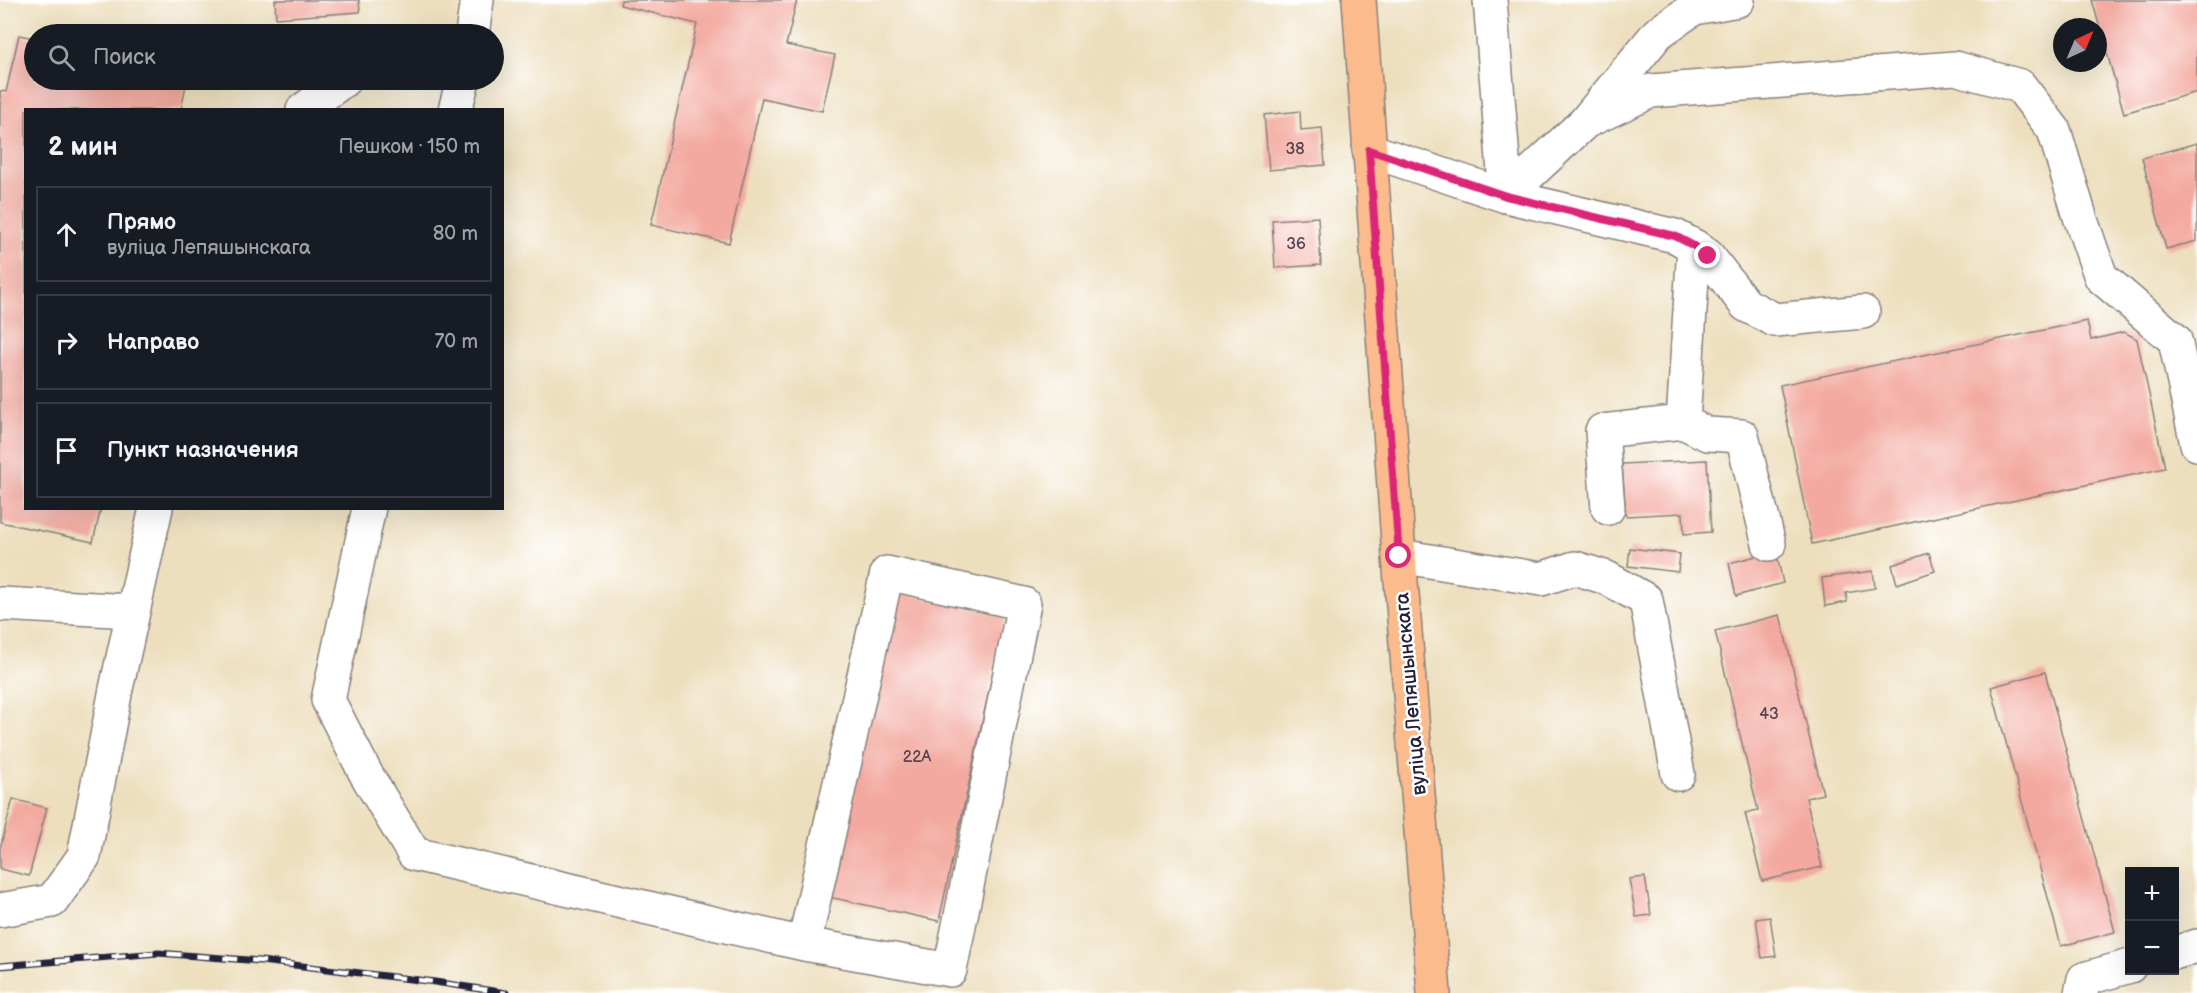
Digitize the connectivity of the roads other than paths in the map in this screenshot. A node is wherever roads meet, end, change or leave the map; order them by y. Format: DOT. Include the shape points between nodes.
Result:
graph roads {
  1 [pos="477,0"];
  2 [pos="1359,0"];
  3 [pos="1490,0"];
  4 [pos="1738,0"];
  5 [pos="473,24"];
  6 [pos="330,90"];
  7 [pos="460,90"];
  8 [pos="306,108"];
  9 [pos="456,108"];
  10 [pos="1585,122"];
  11 [pos="1369,150"];
  12 [pos="1506,196"];
  13 [pos="1694,246"];
  14 [pos="1863,312"];
  15 [pos="1683,422"];
  16 [pos="2197,444"];
  17 [pos="1608,508"];
  18 [pos="156,510"];
  19 [pos="369,510"];
  20 [pos="1769,544"];
  21 [pos="1399,556"];
  22 [pos="0,604"];
  23 [pos="133,611"];
  24 [pos="1678,774"];
  25 [pos="0,910"];
  26 [pos="804,944"];
  27 [pos="2197,946"];
  28 [pos="2179,952"];
  29 [pos="2125,967"];
  30 [pos="1434,993"];
  31 [pos="2080,993"];
  1 -- 5 [label="lane"];
  2 -- 11 [label="main road, вуліца Лепяшынскага"];
  3 -- 12 [label="lane"];
  4 -- 10 [label="lane" via="1694,8 1659,33"];
  6 -- 8 [label="lane"];
  7 -- 9 [label="lane"];
  10 -- 12 [label="lane"];
  10 -- 16 [label="lane" via="1651,91 1954,68 2020,86 2054,130 2101,277 2175,340"];
  11 -- 12 [label="lane"];
  11 -- 21 [label="main road, вуліца Лепяшынскага"];
  12 -- 13 [label="lane" via="1675,236"];
  13 -- 14 [label="lane" via="1708,256 1746,305 1775,320"];
  13 -- 15 [label="lane"];
  15 -- 17 [label="lane" via="1602,431"];
  15 -- 20 [label="lane" via="1707,434 1742,436"];
  18 -- 23 [label="lane"];
  19 -- 26 [label="lane" via="328,700 414,854"];
  21 -- 24 [label="lane" via="1541,579 1575,568 1607,578 1646,600"];
  21 -- 30 [label="main road, вуліца Лепяшынскага"];
  22 -- 23 [label="lane"];
  23 -- 25 [label="lane" via="84,856 52,901"];
  26 -- 26 [label="lane" via="887,573 1024,604 950,970"];
  27 -- 28 [label="lane"];
  29 -- 31 [label="lane" via="2084,979"];
}
